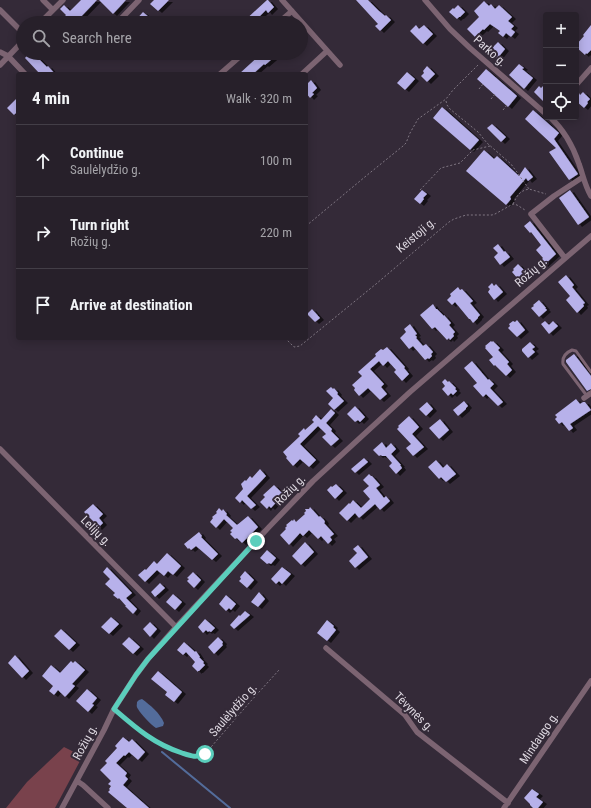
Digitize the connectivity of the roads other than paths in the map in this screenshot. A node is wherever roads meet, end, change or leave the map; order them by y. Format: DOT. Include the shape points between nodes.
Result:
graph roads {
  1 [pos="43,0"];
  2 [pos="63,0"];
  3 [pos="139,0"];
  4 [pos="282,0"];
  5 [pos="425,0"];
  6 [pos="0,10"];
  7 [pos="53,10"];
  8 [pos="292,11"];
  9 [pos="47,16"];
  10 [pos="124,16"];
  11 [pos="286,16"];
  12 [pos="296,16"];
  13 [pos="16,26"];
  14 [pos="308,29"];
  15 [pos="16,48"];
  16 [pos="327,51"];
  17 [pos="0,52"];
  18 [pos="8,56"];
  19 [pos="236,60"];
  20 [pos="0,65"];
  21 [pos="340,65"];
  22 [pos="591,68"];
  23 [pos="23,72"];
  24 [pos="222,72"];
  25 [pos="304,72"];
  26 [pos="577,84"];
  27 [pos="543,111"];
  28 [pos="553,120"];
  29 [pos="583,177"];
  30 [pos="591,196"];
  31 [pos="591,236"];
  32 [pos="564,258"];
  33 [pos="591,372"];
  34 [pos="587,396"];
  35 [pos="0,449"];
  36 [pos="176,627"];
  37 [pos="326,648"];
  38 [pos="591,681"];
  39 [pos="77,781"];
  40 [pos="506,806"];
  41 [pos="62,808"];
  42 [pos="108,808"];
  1 -- 7 [label="street"];
  2 -- 7 [label="street"];
  3 -- 10 [label="street"];
  4 -- 8 [label="street"];
  5 -- 27 [label="street, Parko g." via="450,29"];
  6 -- 13 [label="street"];
  7 -- 9 [label="street"];
  8 -- 11 [label="street"];
  8 -- 12 [label="street"];
  14 -- 16 [label="street"];
  15 -- 18 [label="street"];
  16 -- 21 [label="street"];
  16 -- 25 [label="street"];
  17 -- 18 [label="street"];
  18 -- 20 [label="street"];
  18 -- 23 [label="street"];
  19 -- 24 [label="street"];
  22 -- 26 [label="street"];
  28 -- 29 [label="street" via="569,141"];
  29 -- 30 [label="street"];
  29 -- 32 [label="street" via="531,214"];
  31 -- 32 [label="street, Rožių g."];
  32 -- 36 [label="street, Rožių g." via="410,392 313,481"];
  33 -- 34 [label="lane" via="576,351 572,350 565,354 563,364"];
  35 -- 36 [label="street, Lelijų g."];
  36 -- 39 [label="street, Rožių g." via="127,687"];
  37 -- 40 [label="street, Tėvynės g." via="405,715 417,732"];
  38 -- 40 [label="street, Mindaugo g."];
  39 -- 41 [label="street, Rožių g."];
  39 -- 42 [label="street"];
}
